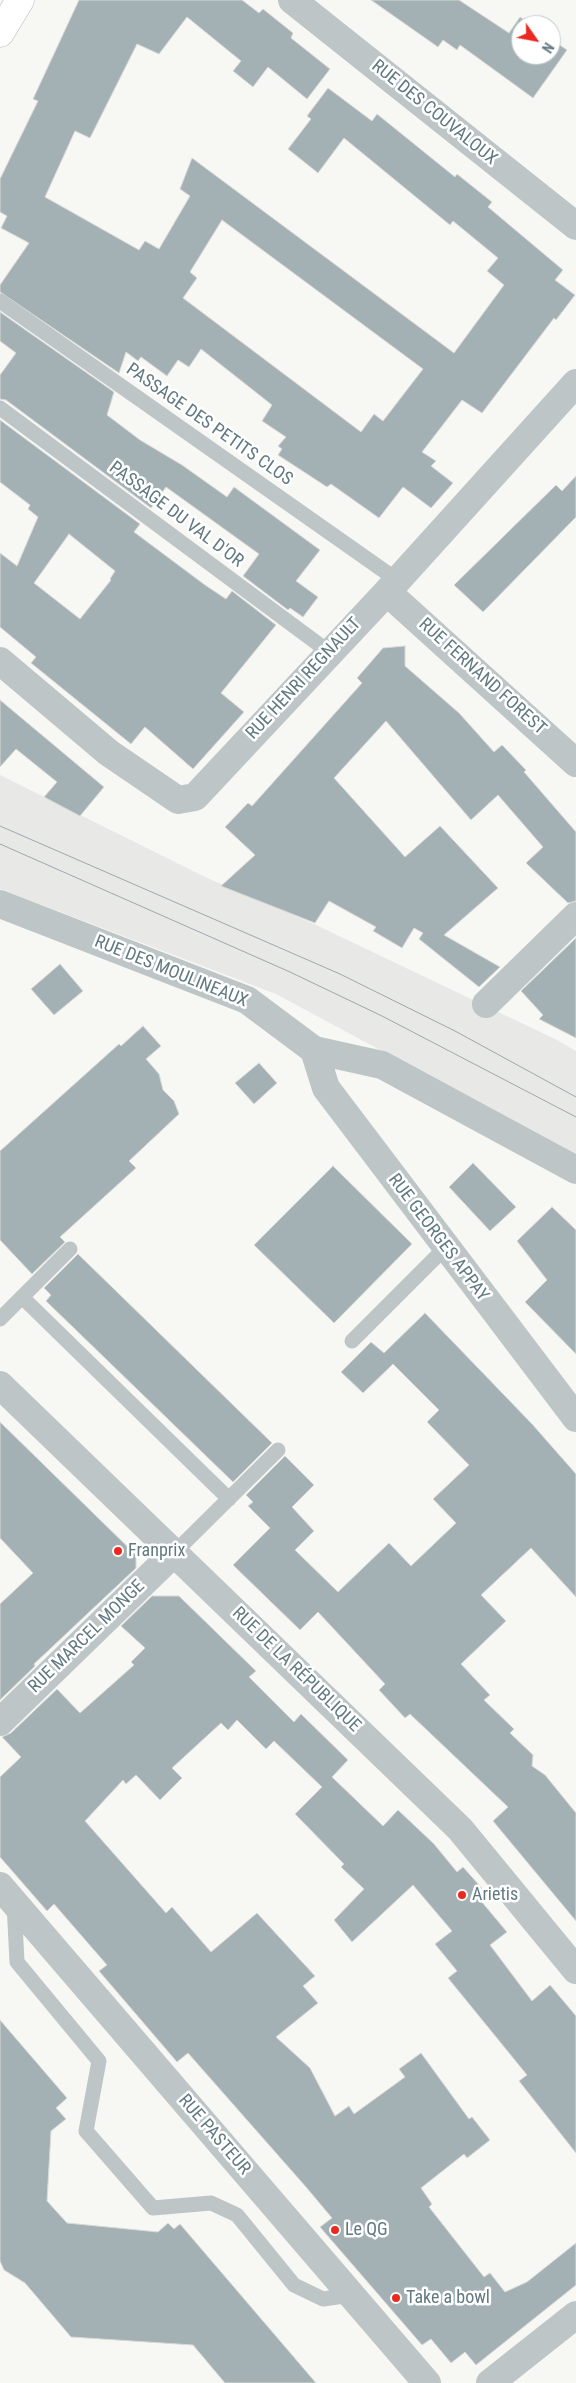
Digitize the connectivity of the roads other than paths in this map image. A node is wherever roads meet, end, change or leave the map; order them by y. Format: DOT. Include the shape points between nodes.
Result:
graph roads {
  1 [pos="20,0"];
  2 [pos="292,0"];
  3 [pos="0,33"];
  4 [pos="576,226"];
  5 [pos="0,301"];
  6 [pos="576,383"];
  7 [pos="0,408"];
  8 [pos="392,586"];
  9 [pos="329,652"];
  10 [pos="0,662"];
  11 [pos="576,763"];
  12 [pos="0,904"];
  13 [pos="576,916"];
  14 [pos="486,1004"];
  15 [pos="314,1050"];
  16 [pos="576,1170"];
  17 [pos="445,1248"];
  18 [pos="70,1249"];
  19 [pos="22,1298"];
  20 [pos="0,1319"];
  21 [pos="352,1341"];
  22 [pos="0,1385"];
  23 [pos="576,1418"];
  24 [pos="278,1450"];
  25 [pos="229,1499"];
  26 [pos="174,1553"];
  27 [pos="0,1722"];
  28 [pos="7,1894"];
  29 [pos="576,1970"];
  30 [pos="352,2295"];
  31 [pos="576,2315"];
  32 [pos="428,2383"];
  33 [pos="490,2383"];
  1 -- 3 [label="main road"];
  2 -- 4 [label="street, RUE DES COUVALOUX"];
  5 -- 8 [label="lane, PASSAGE DES PETITS CLOS"];
  6 -- 8 [label="street, RUE HENRI REGNAULT"];
  7 -- 9 [label="lane, PASSAGE DU VAL D'OR"];
  8 -- 9 [label="street, RUE HENRI REGNAULT"];
  8 -- 11 [label="street, RUE FERNAND FOREST"];
  9 -- 10 [label="street, RUE HENRI REGNAULT" via="195,797 178,800 109,753"];
  12 -- 15 [label="street, RUE DES MOULINEAUX" via="247,1000"];
  13 -- 14 [label="street"];
  15 -- 16 [label="street, RUE DES MOULINEAUX" via="382,1065"];
  15 -- 17 [label="street, RUE GEORGES APPAY" via="326,1088"];
  17 -- 21 [label="lane"];
  17 -- 23 [label="street, RUE GEORGES APPAY"];
  18 -- 19 [label="lane"];
  19 -- 20 [label="lane"];
  19 -- 25 [label="lane"];
  22 -- 26 [label="street, RUE DE LA RÉPUBLIQUE"];
  24 -- 25 [label="lane"];
  25 -- 26 [label="lane"];
  26 -- 27 [label="street, RUE MARCEL MONGE"];
  26 -- 29 [label="street, RUE DE LA RÉPUBLIQUE" via="460,1829"];
  28 -- 30 [label="street, RUE PASTEUR"];
  28 -- 30 [label="lane" via="17,1962 99,2061 86,2131 153,2208 211,2203 237,2215 294,2285 324,2299"];
  30 -- 32 [label="street, RUE PASTEUR"];
  31 -- 33 [label="street"];
}
